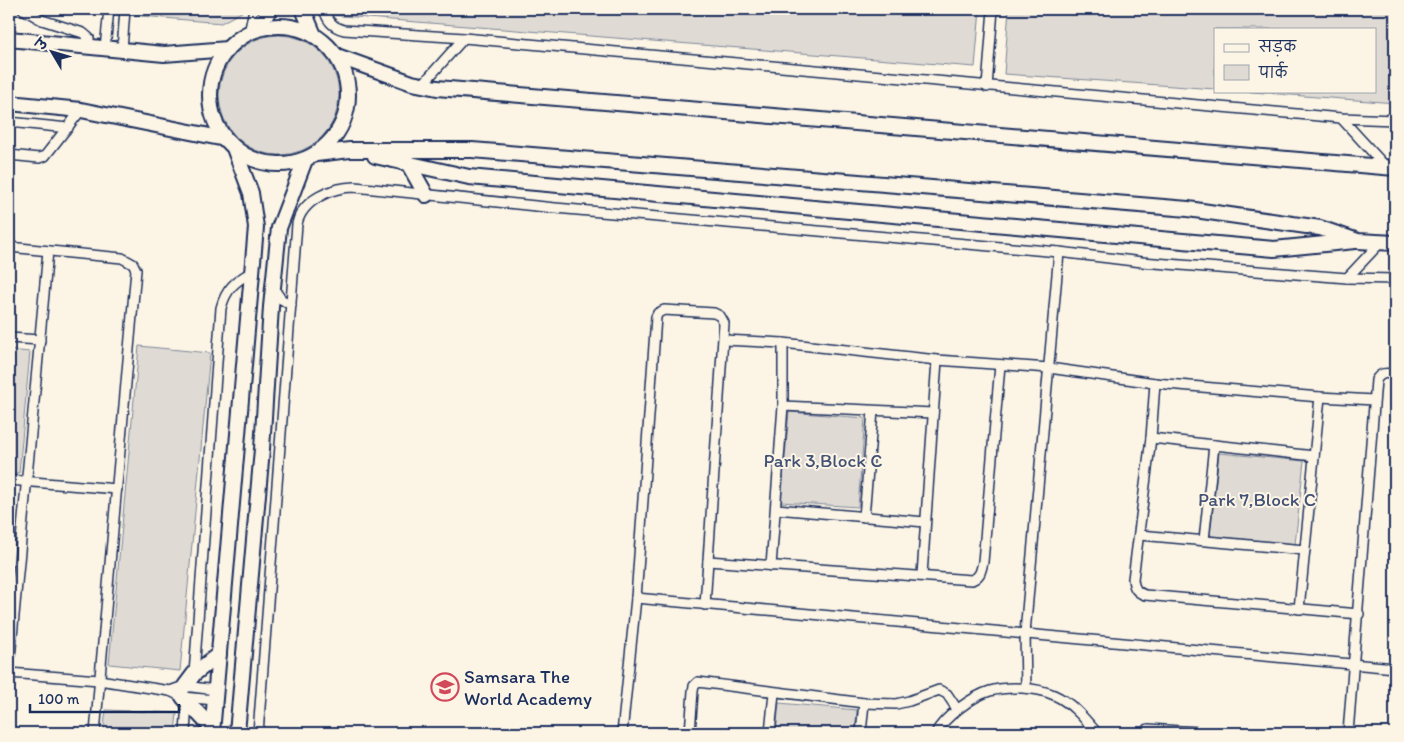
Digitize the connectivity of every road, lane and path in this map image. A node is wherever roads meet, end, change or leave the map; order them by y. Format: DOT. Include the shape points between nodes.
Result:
graph roads {
  1 [pos="23,9"];
  2 [pos="109,9"];
  3 [pos="125,9"];
  4 [pos="254,9"];
  5 [pos="270,9"];
  6 [pos="303,9"];
  7 [pos="324,9"];
  8 [pos="993,9"];
  9 [pos="253,32"];
  10 [pos="314,35"];
  11 [pos="464,38"];
  12 [pos="9,39"];
  13 [pos="89,46"];
  14 [pos="105,48"];
  15 [pos="228,49"];
  16 [pos="122,50"];
  17 [pos="337,56"];
  18 [pos="422,85"];
  19 [pos="987,87"];
  20 [pos="9,103"];
  21 [pos="81,110"];
  22 [pos="1342,118"];
  23 [pos="1395,120"];
  24 [pos="9,122"];
  25 [pos="68,128"];
  26 [pos="230,144"];
  27 [pos="350,150"];
  28 [pos="9,155"];
  29 [pos="310,157"];
  30 [pos="408,163"];
  31 [pos="1391,168"];
  32 [pos="426,195"];
  33 [pos="1358,241"];
  34 [pos="1380,242"];
  35 [pos="1395,243"];
  36 [pos="9,248"];
  37 [pos="48,250"];
  38 [pos="1059,252"];
  39 [pos="252,272"];
  40 [pos="1347,278"];
  41 [pos="1395,279"];
  42 [pos="272,288"];
  43 [pos="291,305"];
  44 [pos="9,338"];
  45 [pos="40,340"];
  46 [pos="724,340"];
  47 [pos="783,343"];
  48 [pos="937,360"];
  49 [pos="1000,364"];
  50 [pos="1049,368"];
  51 [pos="1395,374"];
  52 [pos="1155,383"];
  53 [pos="1320,398"];
  54 [pos="1374,400"];
  55 [pos="783,406"];
  56 [pos="873,411"];
  57 [pos="933,413"];
  58 [pos="1151,438"];
  59 [pos="1214,445"];
  60 [pos="1314,456"];
  61 [pos="9,480"];
  62 [pos="26,481"];
  63 [pos="117,489"];
  64 [pos="776,508"];
  65 [pos="864,517"];
  66 [pos="925,522"];
  67 [pos="1140,535"];
  68 [pos="1204,540"];
  69 [pos="1305,550"];
  70 [pos="708,561"];
  71 [pos="771,566"];
  72 [pos="13,571"];
  73 [pos="922,575"];
  74 [pos="636,598"];
  75 [pos="705,605"];
  76 [pos="1299,610"];
  77 [pos="1359,614"];
  78 [pos="1025,633"];
  79 [pos="219,654"];
  80 [pos="1354,665"];
  81 [pos="1395,668"];
  82 [pos="9,671"];
  83 [pos="194,674"];
  84 [pos="99,680"];
  85 [pos="1026,688"];
  86 [pos="774,693"];
  87 [pos="181,694"];
  88 [pos="215,695"];
  89 [pos="864,703"];
  90 [pos="957,709"];
  91 [pos="1148,729"];
  92 [pos="212,731"];
  93 [pos="1179,732"];
  94 [pos="94,733"];
  95 [pos="185,733"];
  96 [pos="237,733"];
  97 [pos="258,733"];
  98 [pos="622,733"];
  99 [pos="690,733"];
  100 [pos="770,733"];
  101 [pos="861,733"];
  102 [pos="936,733"];
  103 [pos="1097,733"];
  104 [pos="1215,733"];
  105 [pos="1348,733"];
  1 -- 13 [label="street" via="36,18 84,33 89,38"];
  2 -- 14 [label="street"];
  3 -- 16 [label="street"];
  4 -- 9 [label="street"];
  5 -- 9 [label="main road"];
  6 -- 10 [label="main road"];
  7 -- 11 [label="street" via="327,18 337,28"];
  8 -- 19 [label="street"];
  9 -- 10 [label="main road" via="282,26"];
  9 -- 15 [label="main road"];
  10 -- 17 [label="main road"];
  11 -- 18 [label="street"];
  11 -- 19 [label="street"];
  12 -- 13 [label="main road"];
  13 -- 14 [label="main road"];
  14 -- 16 [label="main road"];
  15 -- 16 [label="main road" via="164,54"];
  15 -- 26 [label="main road" via="211,81 211,107"];
  17 -- 18 [label="main road"];
  17 -- 29 [label="main road" via="348,91 347,110 334,138"];
  18 -- 31 [label="main road"];
  19 -- 22 [label="street"];
  20 -- 21 [label="main road"];
  21 -- 25 [label="street"];
  21 -- 26 [label="main road"];
  22 -- 23 [label="street"];
  22 -- 31 [label="street"];
  24 -- 25 [label="street"];
  25 -- 28 [label="street" via="45,156"];
  26 -- 29 [label="main road" via="248,158 267,164 279,165"];
  26 -- 39 [label="main road" via="251,193 256,226"];
  27 -- 29 [label="main road"];
  27 -- 30 [label="main road"];
  27 -- 33 [label="main road" via="472,150 1188,209 1320,228"];
  29 -- 42 [label="main road" via="279,228"];
  30 -- 32 [label="main road"];
  30 -- 33 [label="main road" via="469,177 1274,249"];
  32 -- 38 [label="street"];
  32 -- 43 [label="street" via="349,187 319,196 309,203 297,224"];
  33 -- 34 [label="main road"];
  34 -- 35 [label="main road"];
  34 -- 40 [label="street"];
  36 -- 37 [label="street"];
  37 -- 45 [label="street"];
  37 -- 63 [label="street" via="122,258 133,264 136,270"];
  38 -- 40 [label="street"];
  38 -- 50 [label="street"];
  39 -- 79 [label="main road"];
  39 -- 83 [label="street" via="227,291 221,308"];
  40 -- 41 [label="street"];
  42 -- 43 [label="street"];
  42 -- 96 [label="main road" via="262,449"];
  43 -- 97 [label="street"];
  44 -- 45 [label="street"];
  45 -- 62 [label="street"];
  46 -- 47 [label="street"];
  46 -- 70 [label="street"];
  46 -- 74 [label="street" via="724,324 720,316 664,310 656,317"];
  47 -- 48 [label="street"];
  47 -- 55 [label="street"];
  48 -- 49 [label="street"];
  48 -- 57 [label="street"];
  49 -- 50 [label="street"];
  49 -- 73 [label="street" via="984,562 980,575 972,580"];
  50 -- 52 [label="street"];
  50 -- 78 [label="street"];
  51 -- 54 [label="street" via="1379,375"];
  52 -- 53 [label="street"];
  52 -- 58 [label="street"];
  53 -- 54 [label="street"];
  53 -- 60 [label="street"];
  54 -- 77 [label="street"];
  55 -- 56 [label="street"];
  55 -- 64 [label="street"];
  56 -- 57 [label="street"];
  56 -- 65 [label="street"];
  57 -- 66 [label="street"];
  58 -- 59 [label="street"];
  58 -- 67 [label="street"];
  59 -- 60 [label="street"];
  59 -- 68 [label="street"];
  60 -- 69 [label="street"];
  61 -- 62 [label="street"];
  62 -- 63 [label="street"];
  62 -- 72 [label="street"];
  63 -- 84 [label="street"];
  64 -- 65 [label="street"];
  64 -- 71 [label="street"];
  65 -- 66 [label="street"];
  66 -- 73 [label="street"];
  67 -- 68 [label="street"];
  67 -- 76 [label="street" via="1133,578 1138,593"];
  68 -- 69 [label="street"];
  69 -- 76 [label="street"];
  70 -- 71 [label="street"];
  70 -- 75 [label="street"];
  71 -- 73 [label="street"];
  72 -- 82 [label="street"];
  74 -- 75 [label="street"];
  74 -- 98 [label="street"];
  75 -- 78 [label="street"];
  76 -- 77 [label="street"];
  77 -- 80 [label="street"];
  78 -- 80 [label="street"];
  78 -- 85 [label="street"];
  79 -- 83 [label="main road"];
  79 -- 88 [label="main road"];
  80 -- 81 [label="street"];
  80 -- 105 [label="street"];
  82 -- 84 [label="street"];
  83 -- 87 [label="main road"];
  84 -- 87 [label="street"];
  84 -- 94 [label="street"];
  85 -- 90 [label="street" via="989,691"];
  85 -- 103 [label="street" via="1054,695 1078,711"];
  86 -- 89 [label="street"];
  86 -- 99 [label="street" via="698,682 693,691"];
  86 -- 100 [label="street"];
  87 -- 88 [label="street"];
  87 -- 92 [label="main road"];
  87 -- 95 [label="street"];
  88 -- 92 [label="main road"];
  89 -- 90 [label="street" via="903,703 939,690 947,694"];
  89 -- 101 [label="street"];
  90 -- 102 [label="street"];
  91 -- 93 [label="street"];
  93 -- 104 [label="street"];
}
